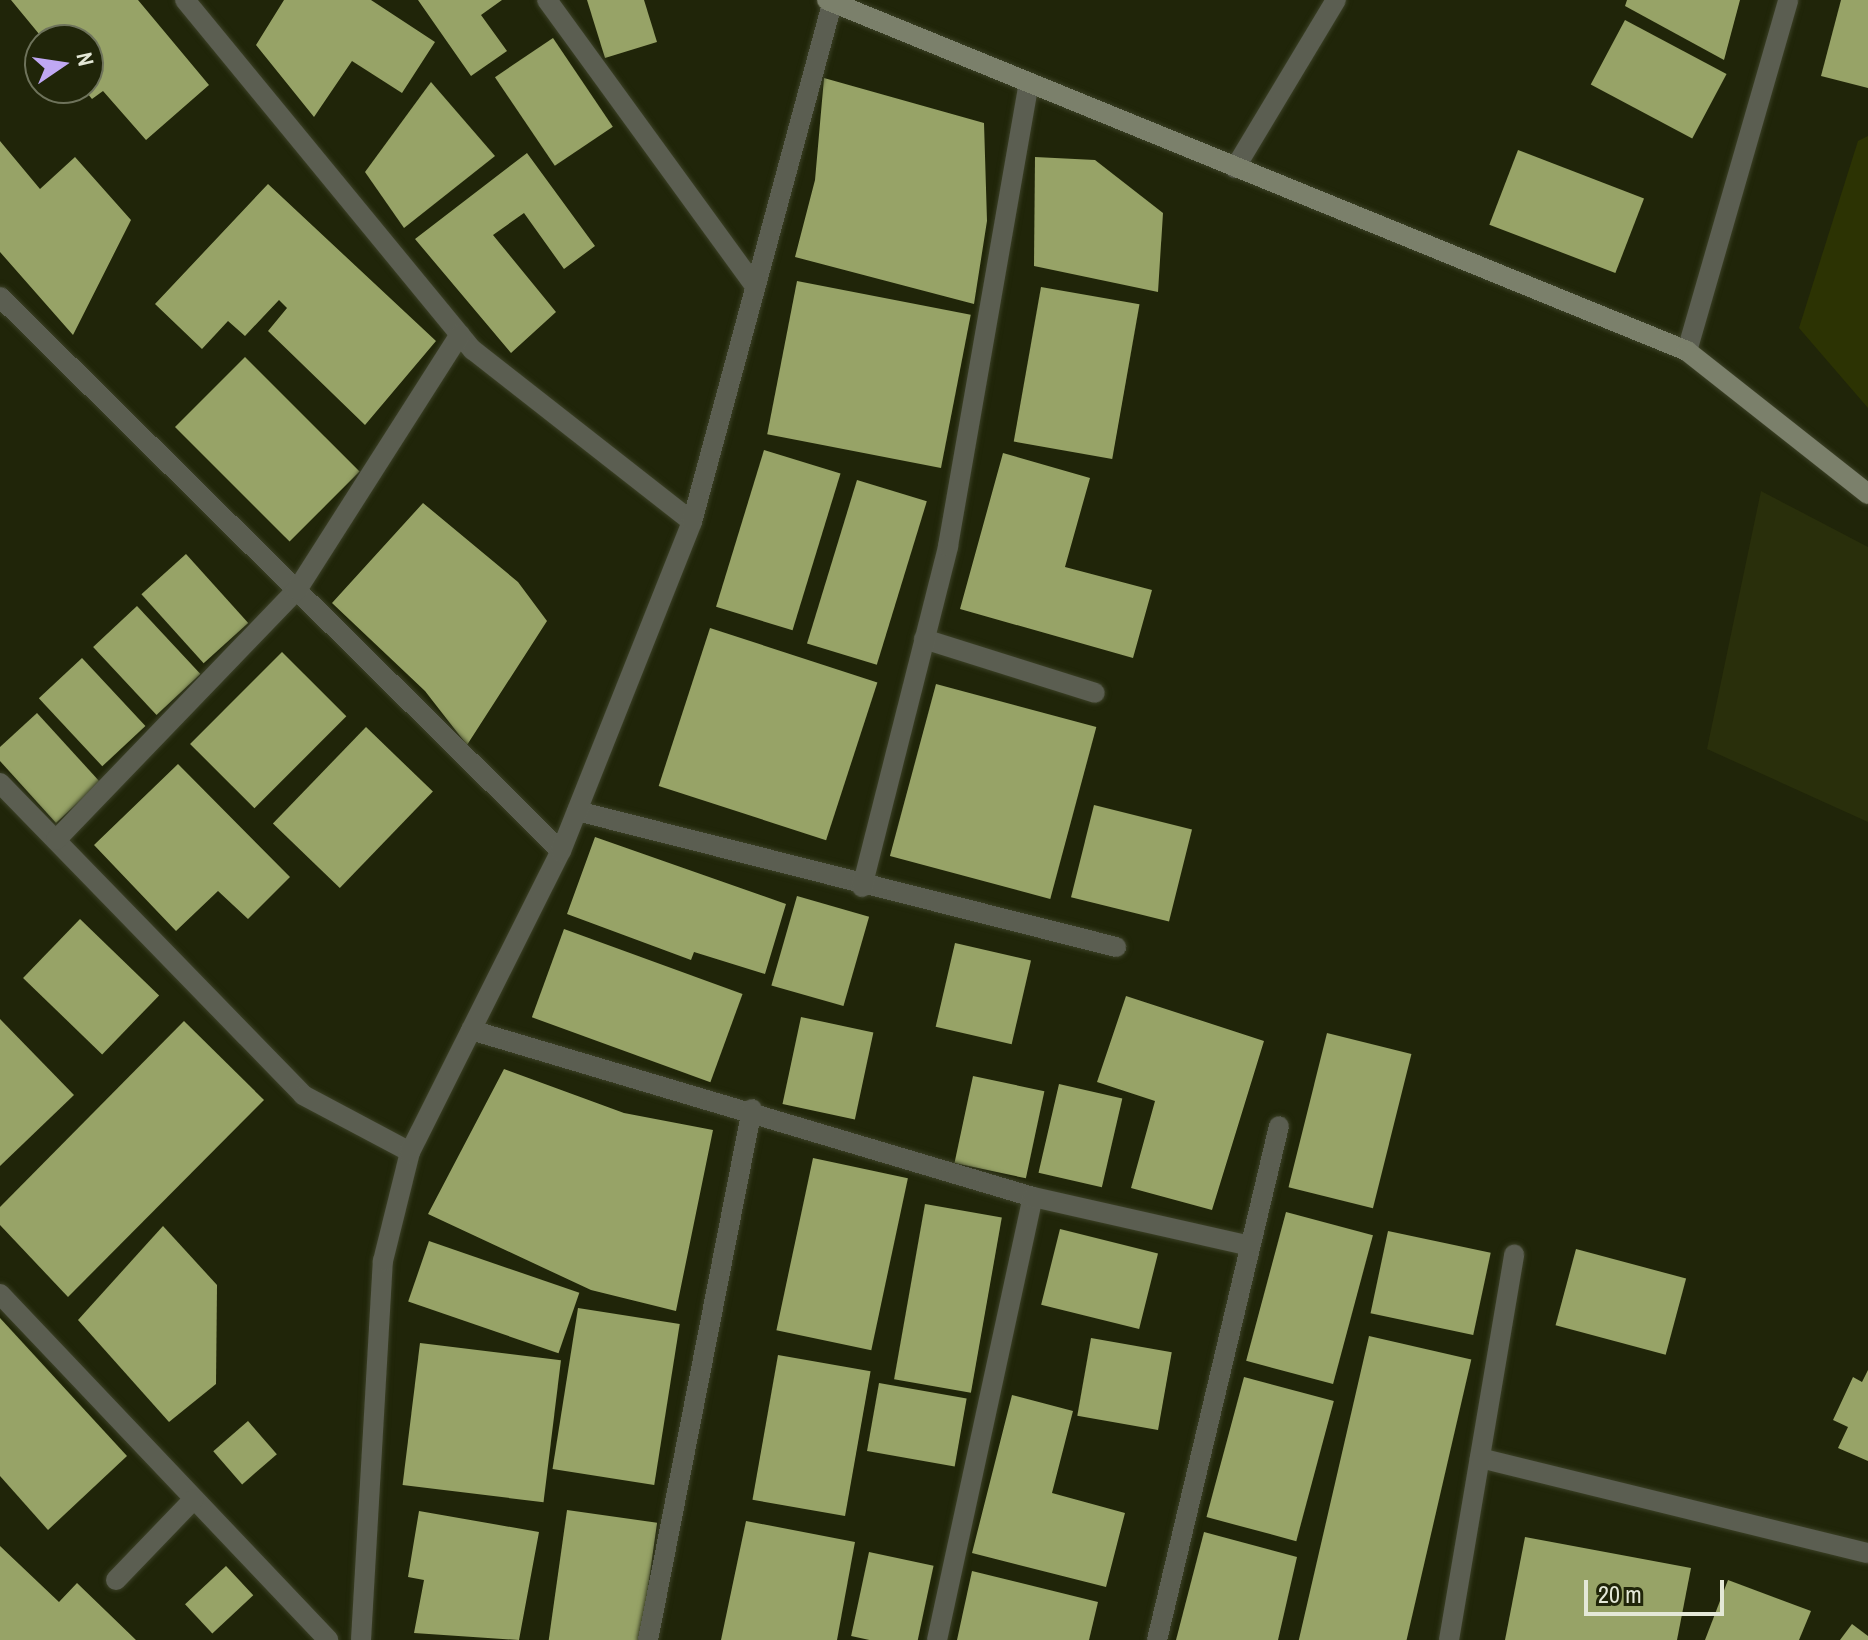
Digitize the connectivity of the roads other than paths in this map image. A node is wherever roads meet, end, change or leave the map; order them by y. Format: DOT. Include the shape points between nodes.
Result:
graph roads {
  1 [pos="185,0"];
  2 [pos="547,0"];
  3 [pos="1336,0"];
  4 [pos="1788,0"];
  5 [pos="830,1"];
  6 [pos="1029,84"];
  7 [pos="1235,168"];
  8 [pos="755,286"];
  9 [pos="0,297"];
  10 [pos="460,334"];
  11 [pos="1687,351"];
  12 [pos="1868,494"];
  13 [pos="692,522"];
  14 [pos="297,590"];
  15 [pos="924,639"];
  16 [pos="1095,693"];
  17 [pos="0,783"];
  18 [pos="577,811"];
  19 [pos="56,840"];
  20 [pos="561,851"];
  21 [pos="862,887"];
  22 [pos="1116,947"];
  23 [pos="471,1030"];
  24 [pos="752,1109"];
  25 [pos="1279,1126"];
  26 [pos="410,1152"];
  27 [pos="1033,1197"];
  28 [pos="1250,1246"];
  29 [pos="1514,1254"];
  30 [pos="0,1294"];
  31 [pos="1480,1458"];
  32 [pos="194,1499"];
  33 [pos="1868,1553"];
  34 [pos="116,1580"];
  35 [pos="328,1640"];
  36 [pos="361,1640"];
  37 [pos="648,1640"];
  38 [pos="937,1640"];
  39 [pos="1157,1640"];
  40 [pos="1449,1640"];
  1 -- 10 [label="street"];
  2 -- 8 [label="street"];
  3 -- 7 [label="street"];
  4 -- 11 [label="street"];
  5 -- 6 [label="street"];
  5 -- 8 [label="street"];
  6 -- 7 [label="street"];
  6 -- 15 [label="street" via="948,546"];
  7 -- 11 [label="street"];
  8 -- 13 [label="street"];
  9 -- 14 [label="street"];
  10 -- 13 [label="street"];
  10 -- 14 [label="street"];
  11 -- 12 [label="street"];
  13 -- 18 [label="street"];
  14 -- 19 [label="street"];
  14 -- 20 [label="street"];
  15 -- 16 [label="street"];
  15 -- 21 [label="street"];
  17 -- 19 [label="street"];
  18 -- 20 [label="street"];
  18 -- 21 [label="street"];
  19 -- 26 [label="street" via="303,1095"];
  20 -- 23 [label="street"];
  21 -- 22 [label="street"];
  23 -- 24 [label="street"];
  23 -- 26 [label="street"];
  24 -- 27 [label="street"];
  24 -- 37 [label="street"];
  25 -- 28 [label="street"];
  26 -- 36 [label="street" via="383,1261"];
  27 -- 28 [label="street"];
  27 -- 38 [label="street"];
  28 -- 39 [label="street"];
  29 -- 31 [label="street"];
  30 -- 32 [label="street"];
  31 -- 33 [label="street"];
  31 -- 40 [label="street"];
  32 -- 34 [label="street"];
  32 -- 35 [label="street"];
}
